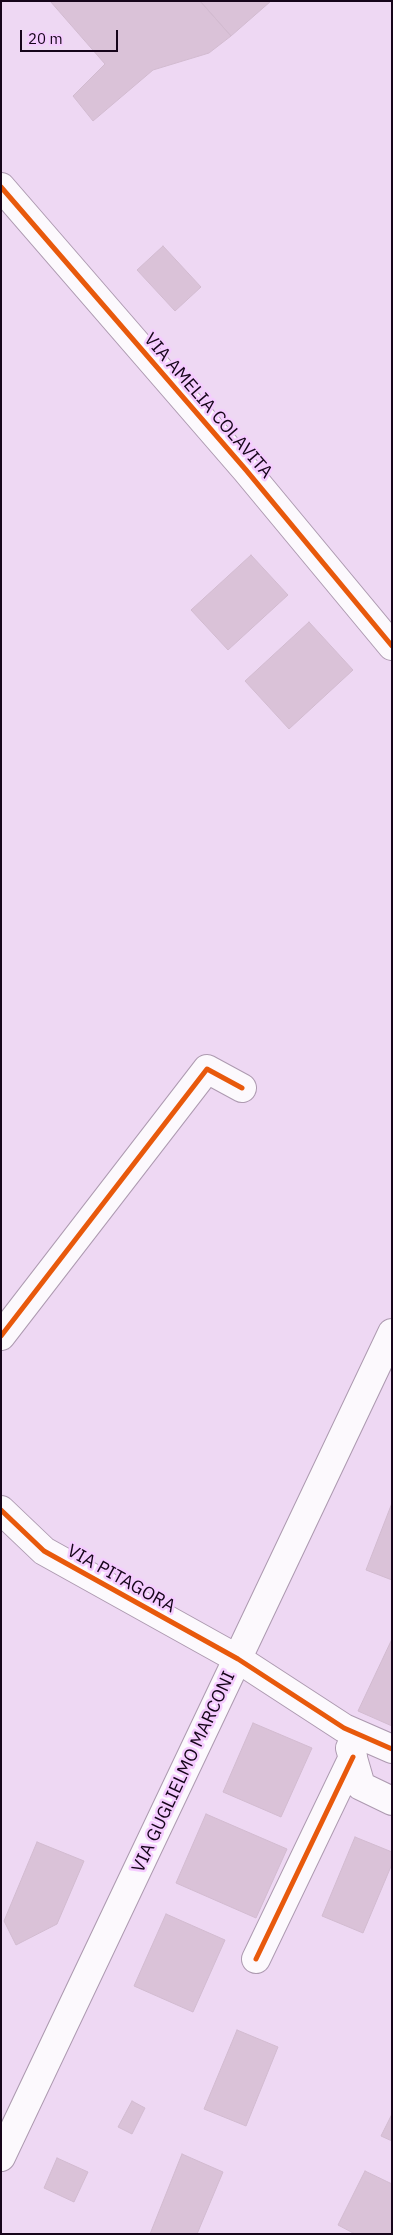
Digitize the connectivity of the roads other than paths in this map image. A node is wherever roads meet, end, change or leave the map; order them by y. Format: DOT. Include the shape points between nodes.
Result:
graph roads {
  1 [pos="1,187"];
  2 [pos="392,646"];
  3 [pos="242,1088"];
  4 [pos="392,1333"];
  5 [pos="1,1336"];
  6 [pos="1,1510"];
  7 [pos="238,1659"];
  8 [pos="344,1728"];
  9 [pos="392,1749"];
  10 [pos="352,1757"];
  11 [pos="392,1801"];
  12 [pos="256,1959"];
  13 [pos="1,2156"];
  1 -- 2 [label="street, VIA AMELIA COLAVITA" via="246,470"];
  3 -- 5 [label="street" via="207,1069"];
  4 -- 7 [label="street, VIA GUGLIELMO MARCONI"];
  6 -- 7 [label="street, VIA PITAGORA" via="44,1551"];
  7 -- 8 [label="street, VIA PITAGORA"];
  7 -- 13 [label="street, VIA GUGLIELMO MARCONI"];
  8 -- 9 [label="street, VIA PITAGORA"];
  8 -- 10 [label="street"];
  10 -- 11 [label="street" via="361,1786"];
  10 -- 12 [label="street"];
}
